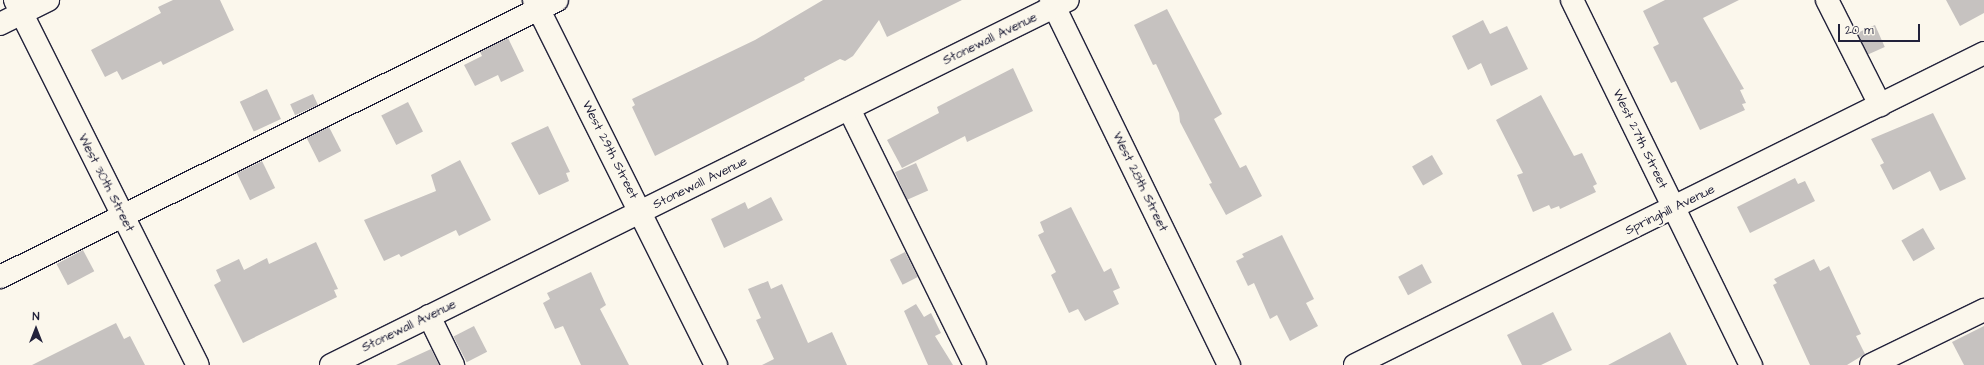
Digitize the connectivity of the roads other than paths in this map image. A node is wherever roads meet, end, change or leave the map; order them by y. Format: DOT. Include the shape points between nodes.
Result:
graph roads {
  1 [pos="48,0"];
  2 [pos="1572,0"];
  3 [pos="1827,0"];
  4 [pos="1058,2"];
  5 [pos="543,3"];
  6 [pos="18,7"];
  7 [pos="0,24"];
  8 [pos="1984,53"];
  9 [pos="1880,105"];
  10 [pos="849,109"];
  11 [pos="1674,208"];
  12 [pos="641,212"];
  13 [pos="124,216"];
  14 [pos="0,277"];
  15 [pos="1984,310"];
  16 [pos="429,316"];
  17 [pos="198,365"];
  18 [pos="331,365"];
  19 [pos="452,365"];
  20 [pos="716,365"];
  21 [pos="975,365"];
  22 [pos="1229,365"];
  23 [pos="1355,365"];
  24 [pos="1751,365"];
  25 [pos="1871,365"];
  1 -- 6 [label="street"];
  2 -- 11 [label="street, West 27th Street"];
  3 -- 9 [label="street"];
  4 -- 10 [label="street, Stonewall Avenue"];
  4 -- 22 [label="street, West 28th Street"];
  5 -- 12 [label="street, West 29th Street"];
  5 -- 13 [label="street"];
  6 -- 7 [label="street"];
  6 -- 13 [label="street, West 30th Street"];
  8 -- 9 [label="street, Springhill Avenue"];
  9 -- 11 [label="street, Springhill Avenue"];
  10 -- 12 [label="street, Stonewall Avenue"];
  10 -- 21 [label="street"];
  11 -- 23 [label="street, Springhill Avenue"];
  11 -- 24 [label="street, West 27th Street"];
  12 -- 16 [label="street, Stonewall Avenue"];
  12 -- 20 [label="street, West 29th Street"];
  13 -- 14 [label="street"];
  13 -- 17 [label="street, West 30th Street"];
  15 -- 25 [label="street"];
  16 -- 18 [label="street, Stonewall Avenue"];
  16 -- 19 [label="street"];
}
